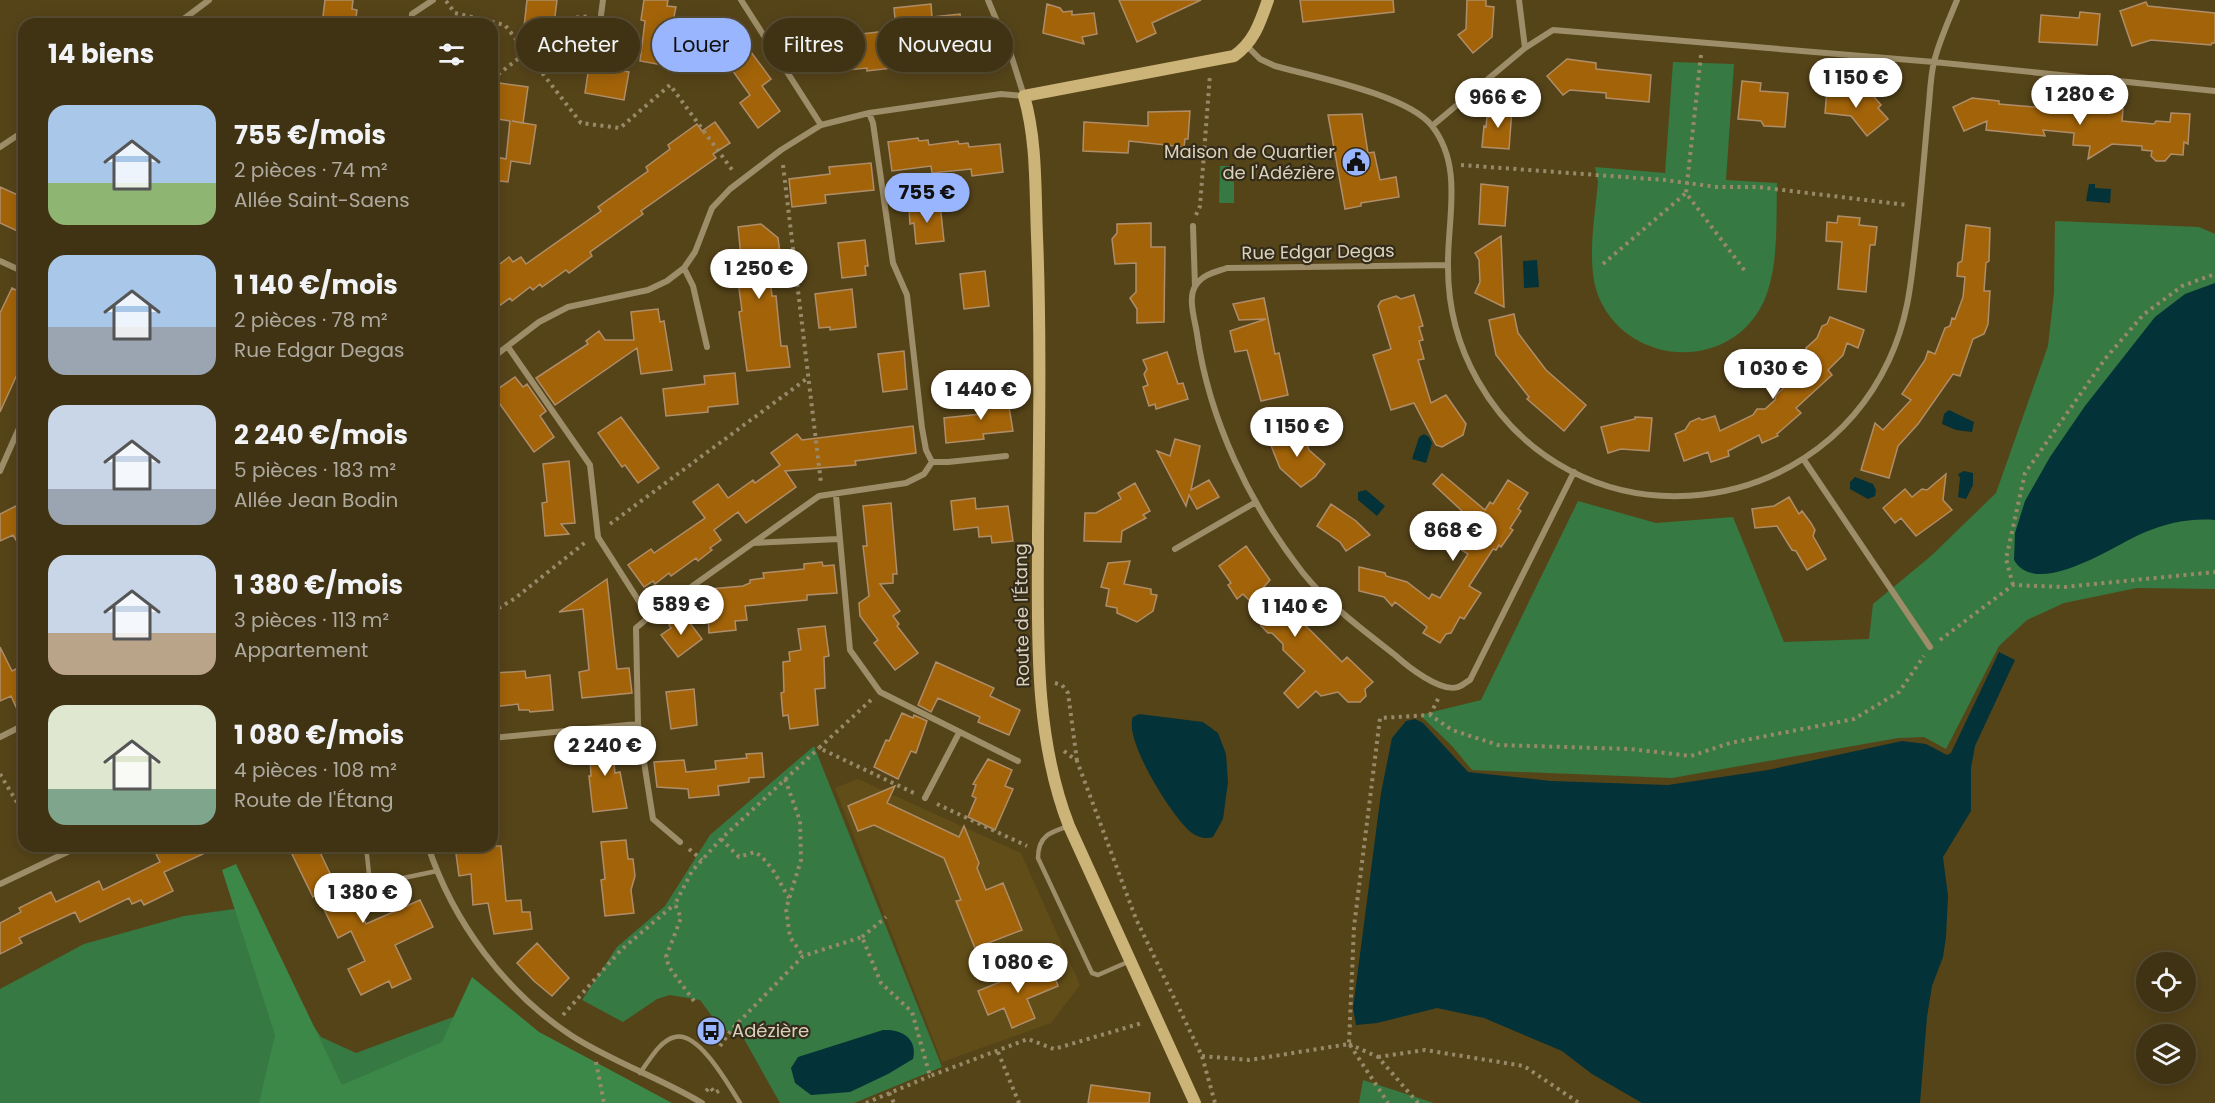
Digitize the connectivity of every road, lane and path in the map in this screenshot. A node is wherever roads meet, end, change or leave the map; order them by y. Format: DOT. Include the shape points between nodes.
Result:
graph roads {
  1 [pos="210,0"];
  2 [pos="433,0"];
  3 [pos="446,0"];
  4 [pos="603,0"];
  5 [pos="741,0"];
  6 [pos="988,0"];
  7 [pos="1268,0"];
  8 [pos="1519,0"];
  9 [pos="1957,0"];
  10 [pos="601,15"];
  11 [pos="185,18"];
  12 [pos="412,18"];
  13 [pos="476,18"];
  14 [pos="571,18"];
  15 [pos="498,23"];
  16 [pos="516,39"];
  17 [pos="1702,43"];
  18 [pos="1247,46"];
  19 [pos="1526,48"];
  20 [pos="516,61"];
  21 [pos="1211,61"];
  22 [pos="1934,62"];
  23 [pos="542,72"];
  24 [pos="498,75"];
  25 [pos="2215,91"];
  26 [pos="1024,96"];
  27 [pos="869,113"];
  28 [pos="821,125"];
  29 [pos="1432,126"];
  30 [pos="18,134"];
  31 [pos="0,147"];
  32 [pos="781,150"];
  33 [pos="1450,164"];
  34 [pos="740,180"];
  35 [pos="1688,183"];
  36 [pos="1686,193"];
  37 [pos="1920,206"];
  38 [pos="1192,226"];
  39 [pos="0,261"];
  40 [pos="1603,264"];
  41 [pos="1448,265"];
  42 [pos="684,268"];
  43 [pos="18,269"];
  44 [pos="1745,271"];
  45 [pos="2215,274"];
  46 [pos="1195,286"];
  47 [pos="508,347"];
  48 [pos="707,347"];
  49 [pos="498,352"];
  50 [pos="809,376"];
  51 [pos="18,430"];
  52 [pos="1006,456"];
  53 [pos="1804,460"];
  54 [pos="932,462"];
  55 [pos="0,471"];
  56 [pos="1574,472"];
  57 [pos="836,495"];
  58 [pos="823,496"];
  59 [pos="1256,502"];
  60 [pos="598,532"];
  61 [pos="840,539"];
  62 [pos="753,543"];
  63 [pos="1175,549"];
  64 [pos="2215,572"];
  65 [pos="2013,585"];
  66 [pos="498,608"];
  67 [pos="649,617"];
  68 [pos="1930,647"];
  69 [pos="1051,682"];
  70 [pos="1444,687"];
  71 [pos="880,692"];
  72 [pos="1430,716"];
  73 [pos="638,724"];
  74 [pos="18,728"];
  75 [pos="959,733"];
  76 [pos="0,737"];
  77 [pos="498,737"];
  78 [pos="819,748"];
  79 [pos="1063,750"];
  80 [pos="1017,761"];
  81 [pos="1077,761"];
  82 [pos="0,774"];
  83 [pos="785,779"];
  84 [pos="925,798"];
  85 [pos="18,804"];
  86 [pos="1069,825"];
  87 [pos="721,839"];
  88 [pos="680,842"];
  89 [pos="1027,846"];
  90 [pos="67,852"];
  91 [pos="367,852"];
  92 [pos="430,852"];
  93 [pos="437,871"];
  94 [pos="0,884"];
  95 [pos="789,898"];
  96 [pos="675,904"];
  97 [pos="886,917"];
  98 [pos="862,937"];
  99 [pos="803,956"];
  100 [pos="1131,961"];
  101 [pos="694,1001"];
  102 [pos="556,1023"];
  103 [pos="1142,1023"];
  104 [pos="1349,1044"];
  105 [pos="720,1046"];
  106 [pos="998,1052"];
  107 [pos="1202,1056"];
  108 [pos="1378,1057"];
  109 [pos="595,1058"];
  110 [pos="640,1073"];
  111 [pos="930,1076"];
  112 [pos="720,1089"];
  113 [pos="705,1092"];
  114 [pos="889,1093"];
  115 [pos="604,1103"];
  116 [pos="702,1103"];
  117 [pos="740,1103"];
  118 [pos="866,1103"];
  119 [pos="894,1103"];
  120 [pos="1019,1103"];
  121 [pos="1195,1103"];
  122 [pos="1215,1103"];
  123 [pos="1388,1103"];
  124 [pos="1418,1103"];
  125 [pos="1579,1103"];
  1 -- 11 [label="street"];
  2 -- 12 [label="street"];
  3 -- 13 [label="path" via="455,13"];
  4 -- 10 [label="street"];
  5 -- 28 [label="street"];
  6 -- 26 [label="street"];
  7 -- 18 [label="street"];
  8 -- 19 [label="street"];
  9 -- 22 [label="street"];
  10 -- 14 [label="path"];
  15 -- 16 [label="path" via="505,25"];
  17 -- 19 [label="street" via="1554,30"];
  17 -- 22 [label="street"];
  17 -- 35 [label="path"];
  18 -- 21 [label="street" via="1234,56"];
  18 -- 29 [label="street" via="1260,59 1275,66 1394,100 1417,110"];
  19 -- 29 [label="street"];
  20 -- 24 [label="path"];
  21 -- 26 [label="street"];
  21 -- 38 [label="path" via="1200,206"];
  22 -- 25 [label="street"];
  22 -- 37 [label="street"];
  23 -- 34 [label="path" via="581,123 620,128 670,85"];
  26 -- 27 [label="street" via="1001,94"];
  26 -- 86 [label="street, Route de l'Étang" via="1033,136 1041,346 1041,691 1055,787"];
  27 -- 28 [label="street"];
  27 -- 54 [label="street" via="893,263 908,295 922,428"];
  28 -- 32 [label="street"];
  29 -- 33 [label="street"];
  30 -- 31 [label="street"];
  32 -- 34 [label="street"];
  32 -- 50 [label="path"];
  33 -- 35 [label="path"];
  33 -- 41 [label="street"];
  34 -- 42 [label="street" via="712,208 695,252"];
  35 -- 36 [label="path"];
  35 -- 37 [label="path"];
  36 -- 40 [label="path"];
  36 -- 44 [label="path"];
  37 -- 53 [label="street" via="1907,316 1890,359 1856,414"];
  38 -- 46 [label="street"];
  39 -- 43 [label="street"];
  41 -- 46 [label="street, Rue Edgar Degas" via="1227,268 1207,274"];
  41 -- 56 [label="street" via="1454,320 1478,381 1515,429"];
  42 -- 47 [label="street" via="648,290 568,307 539,322"];
  42 -- 48 [label="street" via="693,286"];
  45 -- 65 [label="path" via="2182,286 2143,315 2105,359 2025,473 2006,559"];
  46 -- 59 [label="street" via="1192,302 1200,357 1212,401"];
  47 -- 49 [label="street"];
  47 -- 60 [label="street" via="590,465"];
  50 -- 58 [label="path"];
  50 -- 60 [label="path"];
  51 -- 55 [label="street"];
  52 -- 54 [label="street"];
  53 -- 56 [label="street" via="1767,480 1737,490 1686,497 1632,492"];
  53 -- 68 [label="street"];
  54 -- 57 [label="street" via="924,474 906,483"];
  56 -- 70 [label="street" via="1470,680 1458,688"];
  57 -- 58 [label="street"];
  57 -- 61 [label="street"];
  58 -- 62 [label="street"];
  59 -- 63 [label="street"];
  59 -- 70 [label="street" via="1304,574 1337,609 1413,670"];
  60 -- 66 [label="path"];
  60 -- 67 [label="street"];
  61 -- 62 [label="street"];
  61 -- 71 [label="street" via="850,650"];
  62 -- 67 [label="street"];
  64 -- 65 [label="path" via="2065,587"];
  65 -- 68 [label="path"];
  67 -- 73 [label="street" via="636,628"];
  68 -- 72 [label="path" via="1899,692 1854,719 1730,743 1691,756 1630,749 1498,745 1452,730"];
  69 -- 81 [label="path" via="1068,693"];
  70 -- 72 [label="path"];
  71 -- 75 [label="street"];
  71 -- 78 [label="path"];
  72 -- 104 [label="path" via="1380,718 1354,927"];
  73 -- 77 [label="street"];
  73 -- 88 [label="street" via="653,819"];
  74 -- 76 [label="street"];
  75 -- 80 [label="street"];
  75 -- 84 [label="street"];
  78 -- 83 [label="path"];
  78 -- 84 [label="path"];
  79 -- 81 [label="path"];
  81 -- 107 [label="path" via="1136,919"];
  82 -- 85 [label="path"];
  83 -- 87 [label="path"];
  83 -- 95 [label="path" via="800,821 801,860"];
  84 -- 89 [label="path"];
  86 -- 100 [label="street, Route de l'Étang"];
  86 -- 100 [label="lane" via="1039,843 1042,868 1092,973 1098,975"];
  87 -- 95 [label="path" via="739,857 755,852 762,857"];
  87 -- 96 [label="path" via="692,871"];
  90 -- 94 [label="street"];
  91 -- 93 [label="lane" via="369,874 379,883"];
  92 -- 93 [label="street"];
  93 -- 102 [label="street" via="476,943 520,994"];
  95 -- 99 [label="path" via="786,909 790,937"];
  96 -- 101 [label="path" via="681,918 666,957"];
  96 -- 102 [label="path" via="621,950"];
  97 -- 98 [label="path"];
  98 -- 99 [label="path"];
  98 -- 111 [label="path" via="881,983 912,1012"];
  99 -- 105 [label="path"];
  100 -- 121 [label="street, Route de l'Étang"];
  102 -- 110 [label="street"];
  103 -- 106 [label="path" via="1054,1049 1028,1039"];
  104 -- 107 [label="path" via="1248,1060"];
  104 -- 108 [label="path"];
  104 -- 123 [label="path"];
  106 -- 111 [label="path"];
  106 -- 120 [label="path"];
  107 -- 122 [label="path"];
  108 -- 124 [label="path"];
  108 -- 125 [label="path" via="1425,1050 1524,1066"];
  109 -- 115 [label="path"];
  110 -- 116 [label="street"];
  110 -- 117 [label="lane" via="657,1048 673,1036 683,1036 703,1050"];
  111 -- 114 [label="path"];
  112 -- 113 [label="path" via="715,1093 710,1087"];
  114 -- 118 [label="path"];
  114 -- 119 [label="path"];
}
